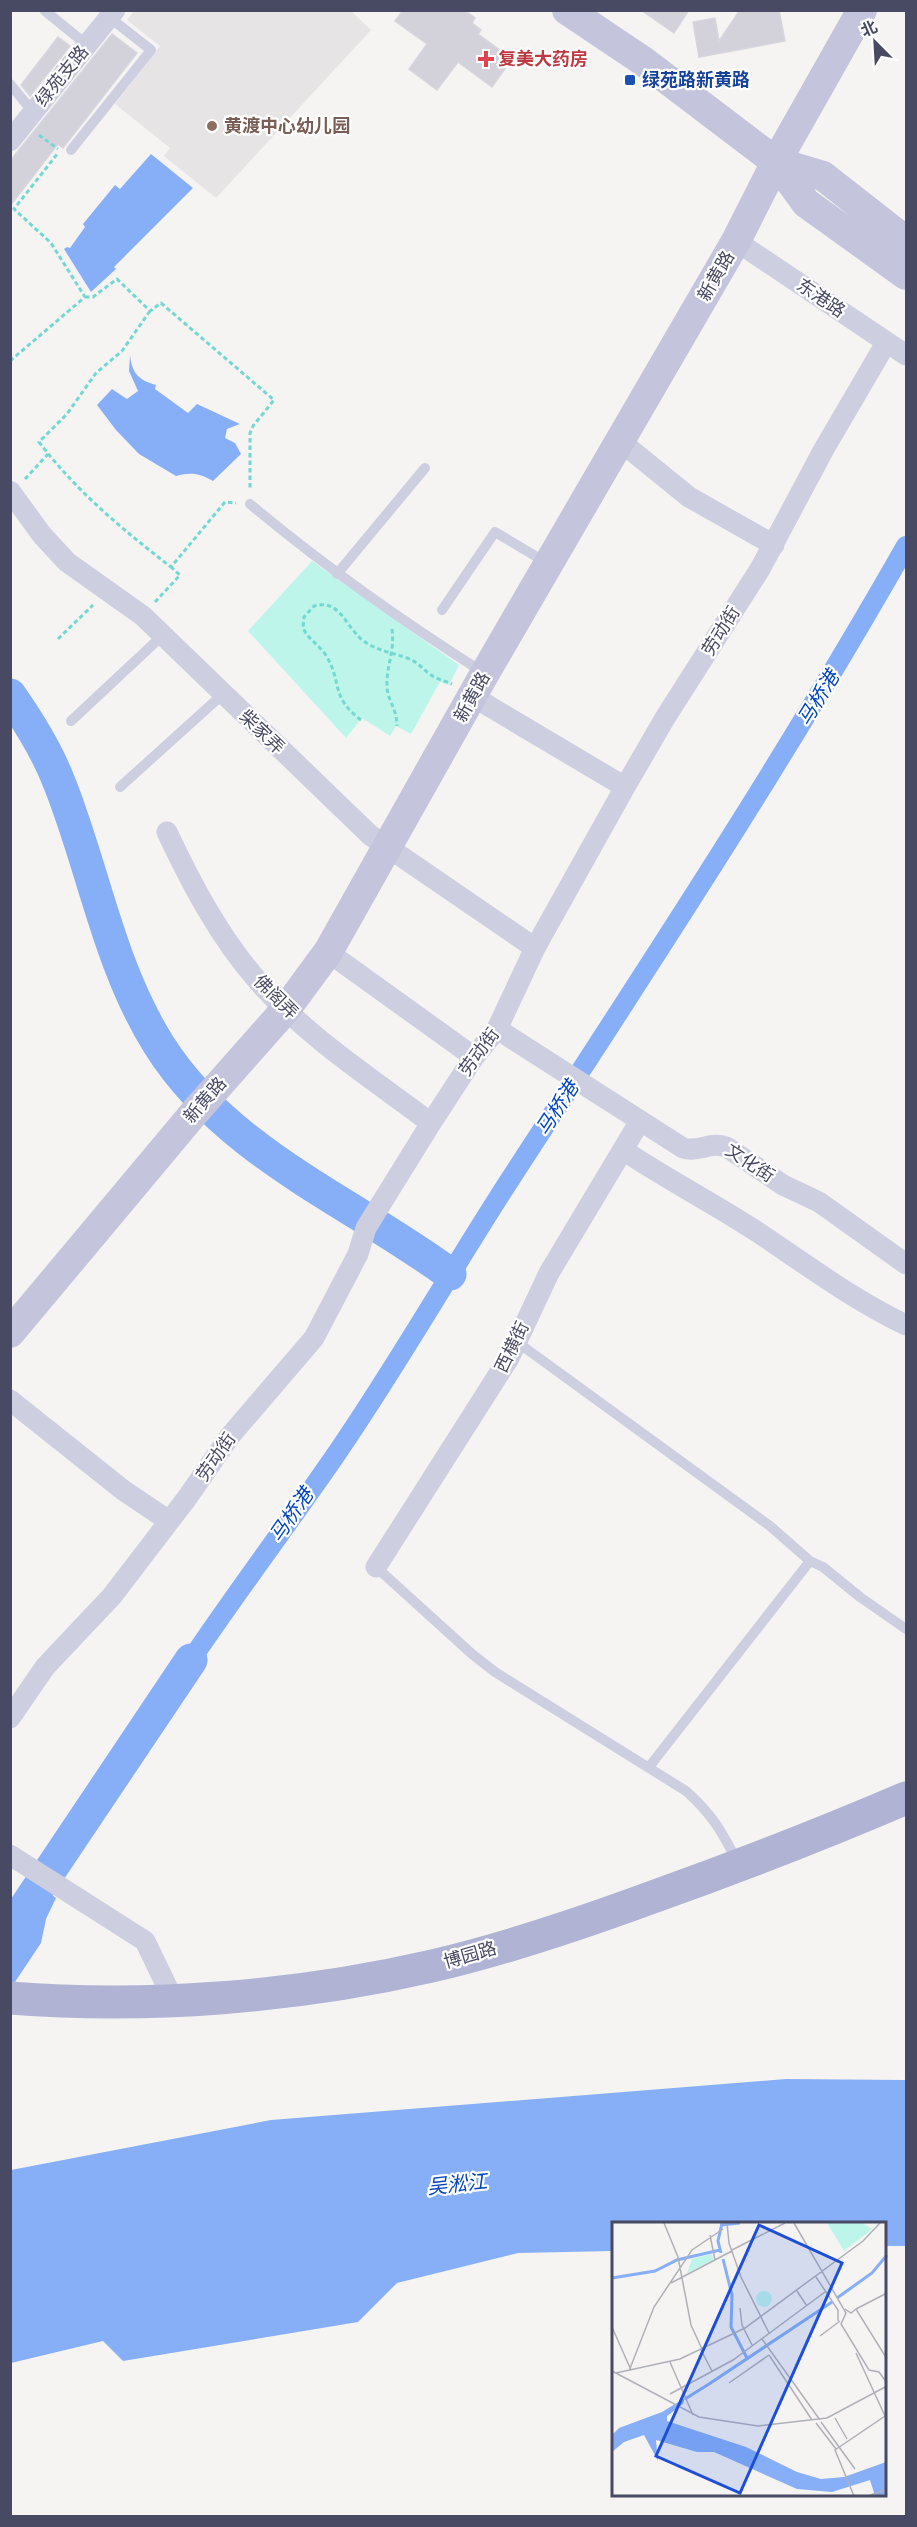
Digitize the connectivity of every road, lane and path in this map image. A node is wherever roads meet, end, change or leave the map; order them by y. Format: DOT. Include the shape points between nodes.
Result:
graph roads {
  1 [pos="44,10"];
  2 [pos="567,10"];
  3 [pos="862,10"];
  4 [pos="112,14"];
  5 [pos="87,45"];
  6 [pos="10,84"];
  7 [pos="29,118"];
  8 [pos="10,141"];
  9 [pos="71,150"];
  10 [pos="776,162"];
  11 [pos="736,241"];
  12 [pos="906,242"];
  13 [pos="906,275"];
  14 [pos="86,297"];
  15 [pos="150,310"];
  16 [pos="886,343"];
  17 [pos="906,355"];
  18 [pos="10,361"];
  19 [pos="620,441"];
  20 [pos="48,454"];
  21 [pos="425,468"];
  22 [pos="11,492"];
  23 [pos="250,504"];
  24 [pos="774,544"];
  25 [pos="549,564"];
  26 [pos="171,567"];
  27 [pos="337,574"];
  28 [pos="107,590"];
  29 [pos="442,610"];
  30 [pos="392,613"];
  31 [pos="143,616"];
  32 [pos="163,635"];
  33 [pos="58,639"];
  34 [pos="393,655"];
  35 [pos="478,684"];
  36 [pos="223,694"];
  37 [pos="361,720"];
  38 [pos="71,721"];
  39 [pos="397,726"];
  40 [pos="120,787"];
  41 [pos="625,787"];
  42 [pos="167,832"];
  43 [pos="387,848"];
  44 [pos="535,948"];
  45 [pos="328,952"];
  46 [pos="286,1009"];
  47 [pos="497,1029"];
  48 [pos="474,1057"];
  49 [pos="640,1120"];
  50 [pos="430,1123"];
  51 [pos="623,1150"];
  52 [pos="906,1264"];
  53 [pos="906,1325"];
  54 [pos="10,1333"];
  55 [pos="517,1342"];
  56 [pos="10,1400"];
  57 [pos="169,1521"];
  58 [pos="810,1561"];
  59 [pos="376,1568"];
  60 [pos="906,1629"];
  61 [pos="10,1718"];
  62 [pos="649,1767"];
  63 [pos="906,1798"];
  64 [pos="906,1820"];
  65 [pos="14,1857"];
  66 [pos="740,1865"];
  67 [pos="172,2000"];
  68 [pos="19,2010"];
  1 -- 5 [label="lane"];
  2 -- 10 [label="street" via="643,61"];
  3 -- 10 [label="street, 新黄路"];
  4 -- 5 [label="street, 绿苑支路"];
  4 -- 9 [label="lane" via="151,50"];
  5 -- 7 [label="street, 绿苑支路"];
  6 -- 7 [label="lane"];
  7 -- 8 [label="street, 绿苑支路"];
  7 -- 14 [label="path" via="60,150 14,208 51,243"];
  10 -- 11 [label="street, 新黄路"];
  10 -- 12 [label="street" via="823,176"];
  10 -- 13 [label="street" via="806,203"];
  11 -- 16 [label="street, 东港路"];
  11 -- 19 [label="street, 新黄路"];
  14 -- 15 [label="path" via="93,297 117,279"];
  14 -- 18 [label="path"];
  15 -- 20 [label="path" via="122,351 96,373 67,414 39,442"];
  15 -- 23 [label="path" via="161,303 274,400 250,433"];
  16 -- 17 [label="street, 东港路"];
  16 -- 24 [label="street, 劳动街"];
  19 -- 24 [label="street" via="689,497"];
  19 -- 25 [label="street, 新黄路"];
  20 -- 22 [label="path"];
  20 -- 26 [label="path" via="101,510"];
  21 -- 27 [label="lane"];
  22 -- 28 [label="street, 柴家弄" via="53,548"];
  23 -- 26 [label="path" via="225,502"];
  23 -- 27 [label="lane"];
  24 -- 41 [label="street, 劳动街"];
  25 -- 29 [label="lane" via="495,532"];
  25 -- 35 [label="street, 新黄路"];
  26 -- 31 [label="path" via="180,574"];
  27 -- 30 [label="lane"];
  28 -- 31 [label="street, 柴家弄"];
  28 -- 33 [label="path"];
  30 -- 34 [label="path"];
  30 -- 35 [label="lane"];
  31 -- 32 [label="street, 柴家弄"];
  32 -- 36 [label="street, 柴家弄"];
  32 -- 38 [label="lane"];
  34 -- 35 [label="path" via="415,662 434,676"];
  34 -- 37 [label="path" via="362,640 332,606 314,606 304,617 305,632 325,654 340,698"];
  34 -- 39 [label="path" via="387,686"];
  35 -- 41 [label="street"];
  35 -- 43 [label="street, 新黄路"];
  36 -- 40 [label="lane"];
  36 -- 43 [label="street, 柴家弄" via="345,813"];
  41 -- 44 [label="street, 劳动街"];
  42 -- 46 [label="street, 佛阁弄" via="221,933"];
  43 -- 44 [label="street, 柴家弄"];
  43 -- 45 [label="street, 新黄路"];
  44 -- 47 [label="street, 劳动街"];
  45 -- 46 [label="street, 新黄路"];
  45 -- 48 [label="street"];
  46 -- 50 [label="street, 佛阁弄" via="349,1063"];
  46 -- 54 [label="street, 新黄路"];
  47 -- 48 [label="street, 劳动街"];
  47 -- 49 [label="street, 文化街"];
  48 -- 50 [label="street, 劳动街"];
  49 -- 51 [label="street, 西横街"];
  49 -- 52 [label="street, 文化街" via="691,1151 712,1144 728,1148 783,1185 819,1202"];
  50 -- 57 [label="street, 劳动街" via="370,1221 358,1254 314,1338 236,1430"];
  51 -- 53 [label="street" via="653,1171 691,1189 864,1303"];
  51 -- 55 [label="street, 西横街" via="549,1273"];
  55 -- 58 [label="lane" via="770,1526"];
  55 -- 59 [label="street, 西横街"];
  56 -- 57 [label="street" via="123,1490"];
  57 -- 61 [label="street, 劳动街" via="111,1596 55,1654"];
  58 -- 60 [label="lane"];
  58 -- 62 [label="lane"];
  59 -- 62 [label="lane" via="495,1671"];
  62 -- 66 [label="lane" via="704,1807"];
  63 -- 66 [label="main road, 博园路"];
  64 -- 68 [label="main road, 博园路" via="822,1857 581,1946 437,1986 333,2006 232,2019 125,2022"];
  65 -- 67 [label="street" via="145,1941"];
  66 -- 67 [label="main road, 博园路" via="563,1929 432,1966 331,1984"];
  67 -- 68 [label="main road, 博园路"];
}
